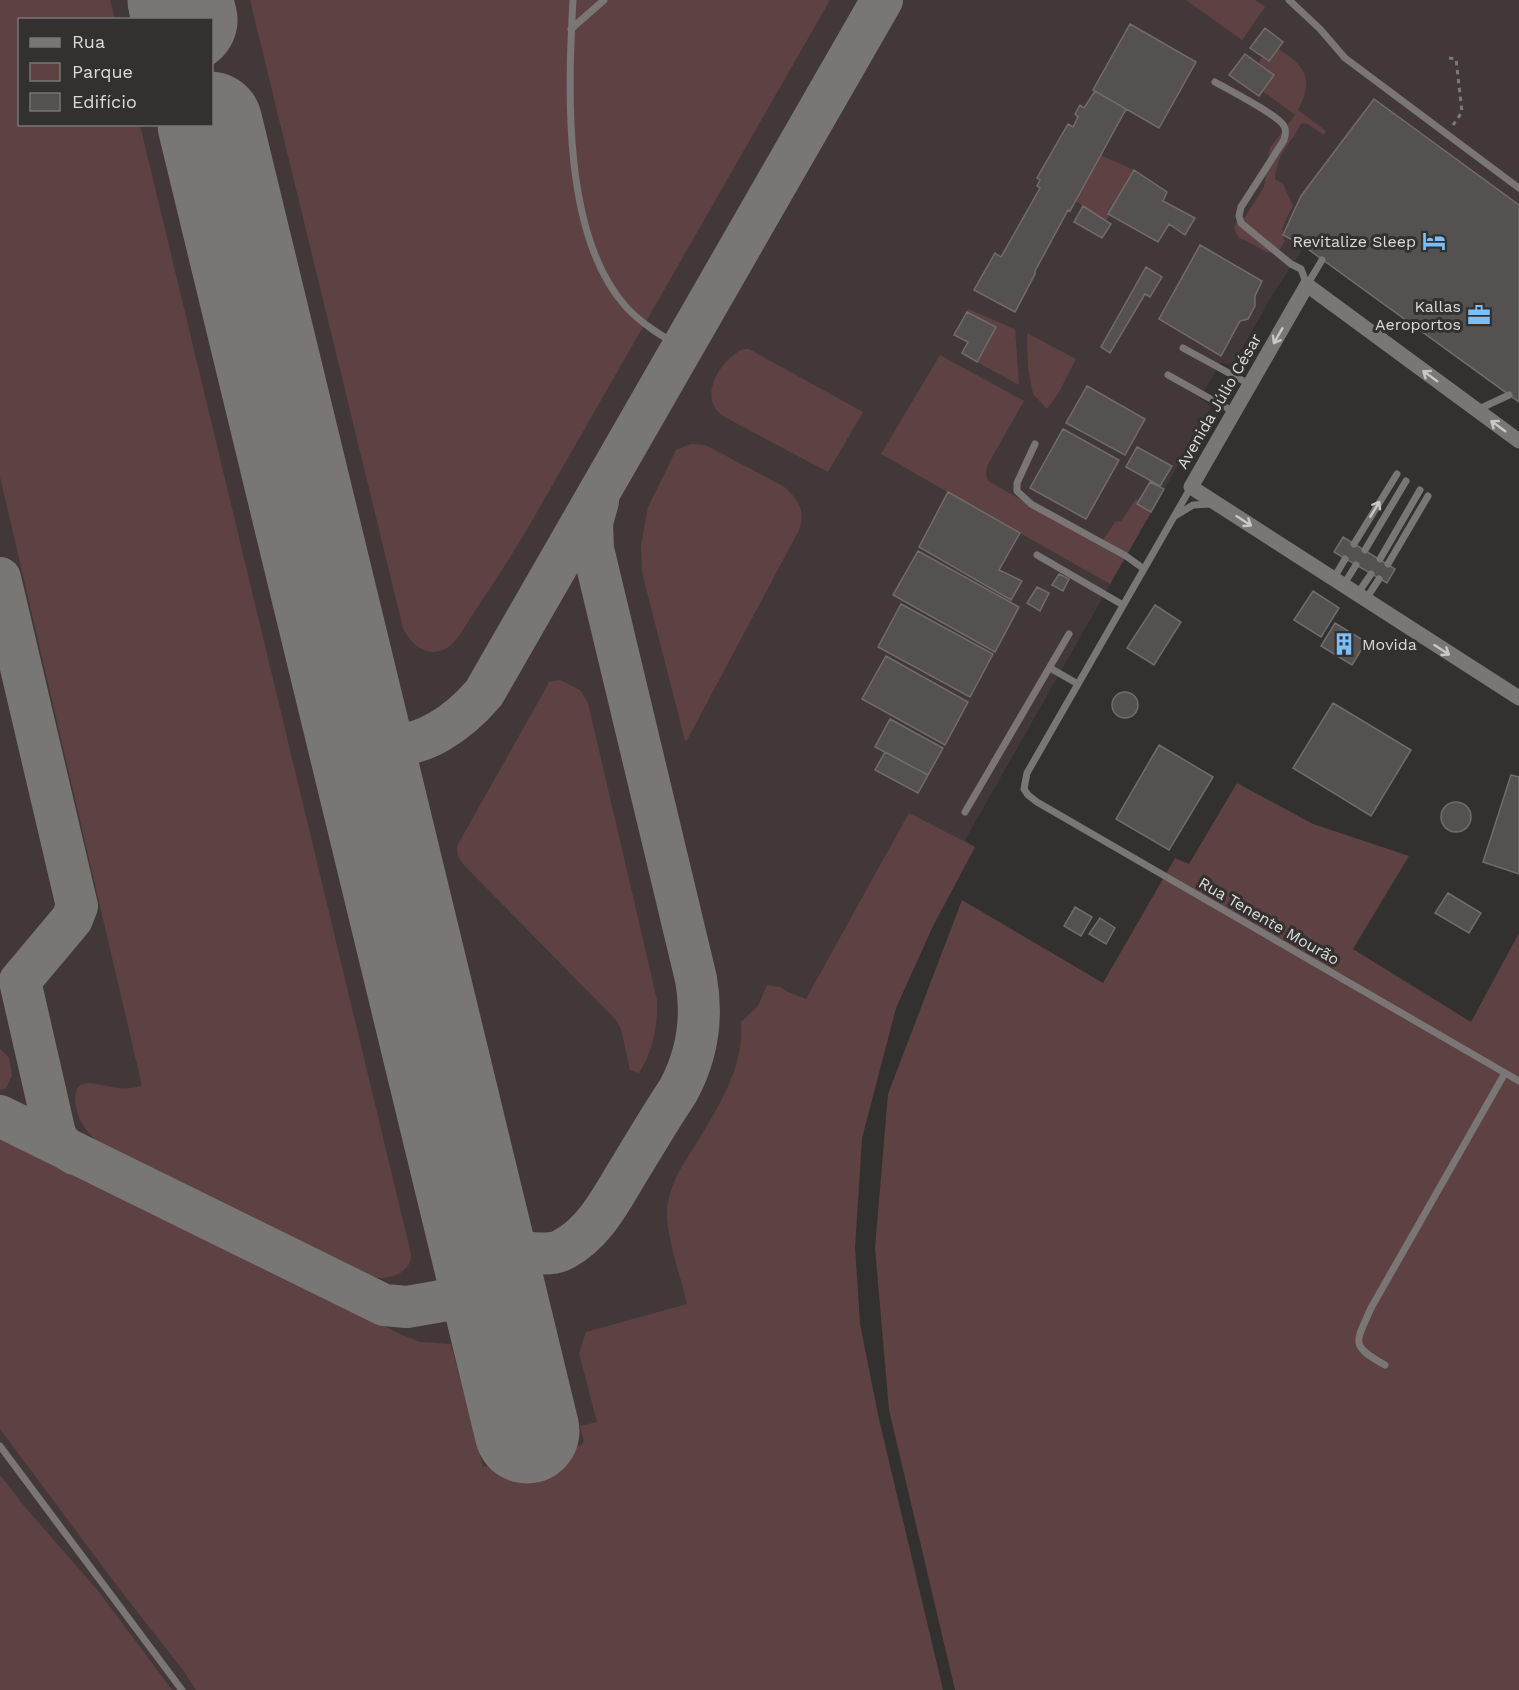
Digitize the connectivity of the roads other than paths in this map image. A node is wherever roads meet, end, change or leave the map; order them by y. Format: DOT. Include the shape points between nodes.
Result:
graph roads {
  1 [pos="573,0"];
  2 [pos="604,0"];
  3 [pos="1288,0"];
  4 [pos="571,29"];
  5 [pos="1215,82"];
  6 [pos="1519,188"];
  7 [pos="1322,260"];
  8 [pos="1307,285"];
  9 [pos="682,348"];
  10 [pos="1183,348"];
  11 [pos="1168,375"];
  12 [pos="1250,384"];
  13 [pos="1509,395"];
  14 [pos="1477,410"];
  15 [pos="1234,412"];
  16 [pos="1519,441"];
  17 [pos="1035,444"];
  18 [pos="1397,474"];
  19 [pos="1406,481"];
  20 [pos="1191,487"];
  21 [pos="1420,490"];
  22 [pos="1428,496"];
  23 [pos="1219,505"];
  24 [pos="1173,518"];
  25 [pos="1354,544"];
  26 [pos="1365,550"];
  27 [pos="1037,555"];
  28 [pos="1345,559"];
  29 [pos="1380,559"];
  30 [pos="1388,564"];
  31 [pos="1356,565"];
  32 [pos="1144,569"];
  33 [pos="1371,574"];
  34 [pos="1379,579"];
  35 [pos="1339,581"];
  36 [pos="1362,596"];
  37 [pos="1123,605"];
  38 [pos="1069,634"];
  39 [pos="1050,668"];
  40 [pos="1078,684"];
  41 [pos="1519,698"];
  42 [pos="964,813"];
  43 [pos="1505,1073"];
  44 [pos="1519,1081"];
  45 [pos="1385,1365"];
  46 [pos="0,1446"];
  47 [pos="182,1690"];
  1 -- 4 [label="lane"];
  2 -- 4 [label="lane"];
  3 -- 6 [label="lane" via="1345,58"];
  4 -- 9 [label="lane" via="571,133 581,203 595,253 601,270 625,306"];
  5 -- 8 [label="lane" via="1284,125 1284,140 1239,216 1241,223 1300,269"];
  7 -- 8 [label="lane"];
  8 -- 12 [label="street, Avenida Júlio César, one-way"];
  14 -- 8 [label="street, one-way"];
  10 -- 12 [label="lane"];
  11 -- 15 [label="lane"];
  12 -- 15 [label="street, Avenida Júlio César"];
  13 -- 14 [label="lane"];
  16 -- 14 [label="street, one-way"];
  15 -- 20 [label="street, Avenida Júlio César"];
  17 -- 32 [label="lane" via="1017,491 1031,504"];
  25 -- 18 [label="lane, one-way"];
  19 -- 26 [label="lane"];
  20 -- 23 [label="street, Avenida Júlio César"];
  20 -- 24 [label="lane"];
  21 -- 29 [label="lane"];
  22 -- 30 [label="lane"];
  23 -- 24 [label="lane" via="1193,505"];
  23 -- 35 [label="street, Avenida Júlio César, one-way"];
  24 -- 32 [label="lane"];
  27 -- 37 [label="lane"];
  28 -- 35 [label="lane"];
  31 -- 35 [label="lane"];
  32 -- 37 [label="lane"];
  33 -- 36 [label="lane"];
  34 -- 36 [label="lane"];
  35 -- 36 [label="street, Avenida Júlio César"];
  36 -- 41 [label="street, Avenida Júlio César, one-way"];
  37 -- 40 [label="lane"];
  38 -- 39 [label="lane"];
  39 -- 40 [label="lane"];
  39 -- 42 [label="lane"];
  40 -- 43 [label="lane, Rua Tenente Mourão" via="1027,773 1024,789 1028,795"];
  43 -- 44 [label="lane, Rua Tenente Mourão"];
  43 -- 45 [label="lane" via="1371,1308 1358,1338 1365,1354"];
  46 -- 47 [label="lane"];
}
